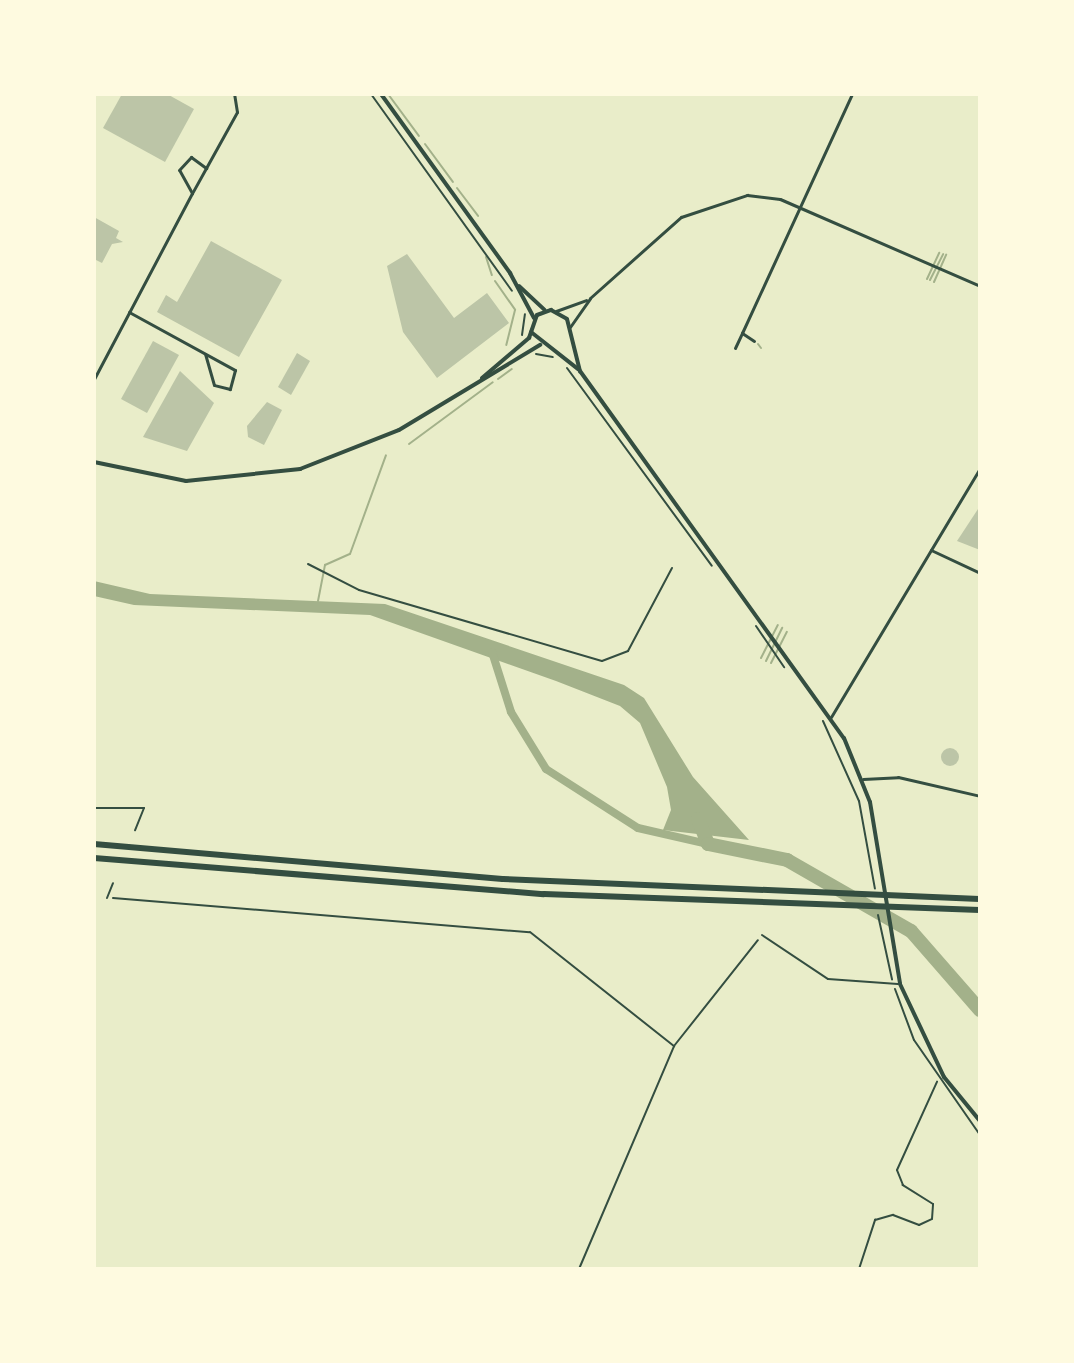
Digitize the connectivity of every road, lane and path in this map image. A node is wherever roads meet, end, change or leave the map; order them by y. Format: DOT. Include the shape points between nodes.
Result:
graph roads {
  1 [pos="234,94"];
  2 [pos="371,94"];
  3 [pos="381,94"];
  4 [pos="852,94"];
  5 [pos="206,168"];
  6 [pos="192,193"];
  7 [pos="802,207"];
  8 [pos="517,284"];
  9 [pos="980,286"];
  10 [pos="516,298"];
  11 [pos="590,298"];
  12 [pos="524,309"];
  13 [pos="546,310"];
  14 [pos="556,311"];
  15 [pos="129,312"];
  16 [pos="534,318"];
  17 [pos="569,328"];
  18 [pos="531,330"];
  19 [pos="742,333"];
  20 [pos="568,336"];
  21 [pos="754,341"];
  22 [pos="525,342"];
  23 [pos="540,345"];
  24 [pos="551,348"];
  25 [pos="735,348"];
  26 [pos="530,349"];
  27 [pos="205,354"];
  28 [pos="580,371"];
  29 [pos="482,378"];
  30 [pos="94,379"];
  31 [pos="94,462"];
  32 [pos="979,470"];
  33 [pos="931,550"];
  34 [pos="308,564"];
  35 [pos="672,568"];
  36 [pos="715,571"];
  37 [pos="980,573"];
  38 [pos="749,616"];
  39 [pos="793,678"];
  40 [pos="831,717"];
  41 [pos="822,718"];
  42 [pos="863,779"];
  43 [pos="980,796"];
  44 [pos="94,808"];
  45 [pos="135,830"];
  46 [pos="94,844"];
  47 [pos="94,858"];
  48 [pos="871,859"];
  49 [pos="113,883"];
  50 [pos="107,898"];
  51 [pos="980,899"];
  52 [pos="980,910"];
  53 [pos="880,927"];
  54 [pos="762,935"];
  55 [pos="897,985"];
  56 [pos="674,1046"];
  57 [pos="938,1081"];
  58 [pos="980,1121"];
  59 [pos="980,1135"];
  60 [pos="579,1269"];
  61 [pos="859,1269"];
  1 -- 5 [label="street" via="237,112"];
  2 -- 10 [label="path"];
  3 -- 8 [label="street"];
  4 -- 7 [label="street"];
  5 -- 6 [label="street"];
  5 -- 6 [label="street" via="194,157 180,163"];
  6 -- 15 [label="street"];
  7 -- 9 [label="street"];
  7 -- 11 [label="street" via="747,195 715,200 681,217"];
  7 -- 19 [label="street"];
  8 -- 13 [label="street"];
  8 -- 16 [label="street"];
  11 -- 14 [label="street"];
  11 -- 17 [label="street"];
  12 -- 22 [label="path"];
  13 -- 14 [label="street"];
  13 -- 16 [label="street"];
  14 -- 17 [label="street"];
  15 -- 27 [label="street"];
  15 -- 30 [label="street"];
  16 -- 18 [label="street"];
  17 -- 20 [label="street"];
  18 -- 22 [label="street"];
  18 -- 23 [label="street"];
  19 -- 21 [label="street"];
  19 -- 25 [label="street"];
  20 -- 24 [label="street"];
  20 -- 28 [label="street"];
  22 -- 29 [label="street"];
  23 -- 24 [label="street"];
  23 -- 26 [label="street"];
  24 -- 28 [label="street"];
  26 -- 29 [label="street"];
  26 -- 36 [label="path" via="561,361"];
  27 -- 27 [label="street" via="235,370 230,389 214,385"];
  28 -- 40 [label="street"];
  29 -- 31 [label="street" via="357,451 300,469 186,481"];
  32 -- 33 [label="street"];
  33 -- 37 [label="street"];
  33 -- 40 [label="street"];
  34 -- 35 [label="path" via="420,609 602,661 618,658"];
  38 -- 39 [label="path"];
  40 -- 42 [label="street"];
  41 -- 48 [label="path" via="851,774"];
  42 -- 43 [label="street" via="898,777"];
  42 -- 55 [label="street"];
  44 -- 45 [label="lane" via="144,808"];
  46 -- 51 [label="highway" via="530,881"];
  47 -- 52 [label="highway" via="544,894"];
  49 -- 50 [label="lane"];
  50 -- 56 [label="path" via="530,932"];
  53 -- 55 [label="path"];
  54 -- 55 [label="lane" via="828,979"];
  54 -- 56 [label="path"];
  55 -- 57 [label="path"];
  55 -- 58 [label="street" via="944,1077"];
  56 -- 60 [label="path"];
  57 -- 59 [label="path"];
  57 -- 61 [label="path" via="897,1170 903,1185 933,1204 932,1219 919,1225 893,1215 875,1220"];
}
